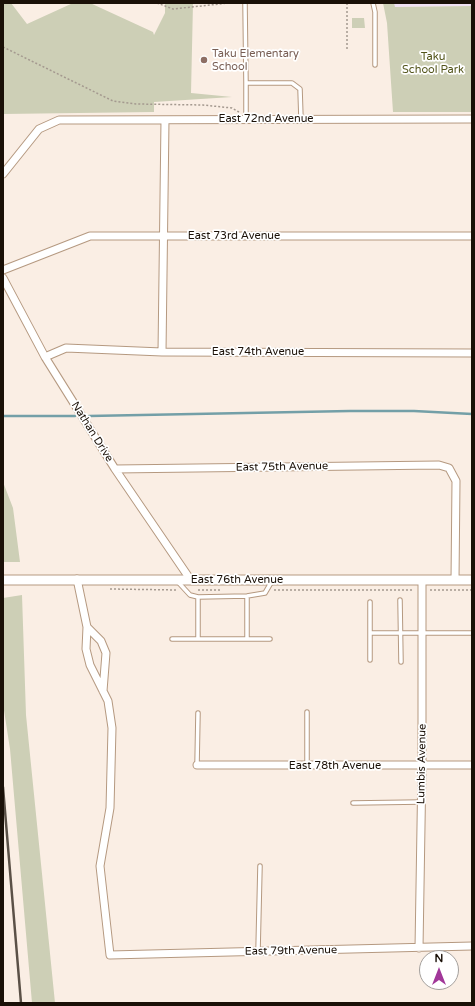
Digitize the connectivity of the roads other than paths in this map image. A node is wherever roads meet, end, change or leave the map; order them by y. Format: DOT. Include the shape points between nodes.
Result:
graph roads {
  1 [pos="245,3"];
  2 [pos="373,3"];
  3 [pos="375,65"];
  4 [pos="246,83"];
  5 [pos="301,119"];
  6 [pos="472,119"];
  7 [pos="165,120"];
  8 [pos="246,120"];
  9 [pos="3,174"];
  10 [pos="164,236"];
  11 [pos="472,236"];
  12 [pos="3,270"];
  13 [pos="3,278"];
  14 [pos="162,352"];
  15 [pos="472,353"];
  16 [pos="45,357"];
  17 [pos="115,469"];
  18 [pos="77,579"];
  19 [pos="176,579"];
  20 [pos="190,579"];
  21 [pos="3,580"];
  22 [pos="272,580"];
  23 [pos="422,580"];
  24 [pos="456,580"];
  25 [pos="472,580"];
  26 [pos="247,596"];
  27 [pos="198,597"];
  28 [pos="400,600"];
  29 [pos="370,602"];
  30 [pos="87,627"];
  31 [pos="423,632"];
  32 [pos="472,632"];
  33 [pos="370,633"];
  34 [pos="400,633"];
  35 [pos="172,639"];
  36 [pos="198,639"];
  37 [pos="247,639"];
  38 [pos="270,639"];
  39 [pos="370,660"];
  40 [pos="401,662"];
  41 [pos="103,691"];
  42 [pos="308,712"];
  43 [pos="198,713"];
  44 [pos="198,765"];
  45 [pos="422,765"];
  46 [pos="472,765"];
  47 [pos="308,766"];
  48 [pos="421,802"];
  49 [pos="353,803"];
  50 [pos="260,866"];
  51 [pos="472,946"];
  52 [pos="419,948"];
  53 [pos="258,951"];
  1 -- 4 [label="lane"];
  2 -- 3 [label="lane"];
  4 -- 5 [label="lane" via="292,83 300,89"];
  4 -- 8 [label="lane"];
  5 -- 6 [label="street, East 72nd Avenue"];
  5 -- 8 [label="street, East 72nd Avenue"];
  7 -- 8 [label="street, East 72nd Avenue"];
  7 -- 9 [label="street, East 72nd Avenue" via="59,120 39,129"];
  7 -- 10 [label="street"];
  10 -- 11 [label="street, East 73rd Avenue"];
  10 -- 12 [label="street, East 73rd Avenue" via="90,236"];
  10 -- 14 [label="street"];
  13 -- 16 [label="street, Nathan Drive"];
  14 -- 15 [label="street, East 74th Avenue"];
  14 -- 16 [label="street, East 74th Avenue" via="66,348"];
  16 -- 17 [label="street, Nathan Drive"];
  17 -- 20 [label="street, Nathan Drive"];
  17 -- 24 [label="street, East 75th Avenue" via="439,465 449,468 456,481"];
  18 -- 19 [label="street, East 76th Avenue"];
  18 -- 21 [label="street, East 76th Avenue"];
  18 -- 30 [label="street"];
  19 -- 20 [label="street, East 76th Avenue"];
  19 -- 27 [label="lane" via="186,591"];
  20 -- 22 [label="street, East 76th Avenue"];
  22 -- 23 [label="street, East 76th Avenue"];
  22 -- 26 [label="lane" via="265,593"];
  23 -- 24 [label="street, East 76th Avenue"];
  23 -- 31 [label="street, Lumbis Avenue"];
  24 -- 25 [label="street, East 76th Avenue"];
  26 -- 27 [label="lane"];
  26 -- 37 [label="lane"];
  27 -- 36 [label="lane"];
  28 -- 34 [label="lane"];
  29 -- 33 [label="lane"];
  30 -- 41 [label="street" via="87,654"];
  30 -- 41 [label="street" via="101,641 106,653"];
  31 -- 32 [label="lane"];
  31 -- 34 [label="lane"];
  31 -- 45 [label="street, Lumbis Avenue"];
  33 -- 34 [label="lane"];
  33 -- 39 [label="lane"];
  34 -- 40 [label="lane"];
  35 -- 36 [label="lane"];
  36 -- 37 [label="lane"];
  37 -- 38 [label="lane"];
  41 -- 53 [label="street, East 79th Avenue" via="108,700 112,728 110,808 100,866 110,955"];
  42 -- 47 [label="lane"];
  43 -- 44 [label="lane"];
  44 -- 47 [label="street, East 78th Avenue"];
  45 -- 46 [label="street, East 78th Avenue"];
  45 -- 47 [label="street, East 78th Avenue"];
  45 -- 48 [label="street, Lumbis Avenue"];
  48 -- 49 [label="lane"];
  48 -- 52 [label="street, Lumbis Avenue"];
  50 -- 53 [label="lane"];
  51 -- 52 [label="street, East 79th Avenue"];
  52 -- 53 [label="street, East 79th Avenue"];
}
